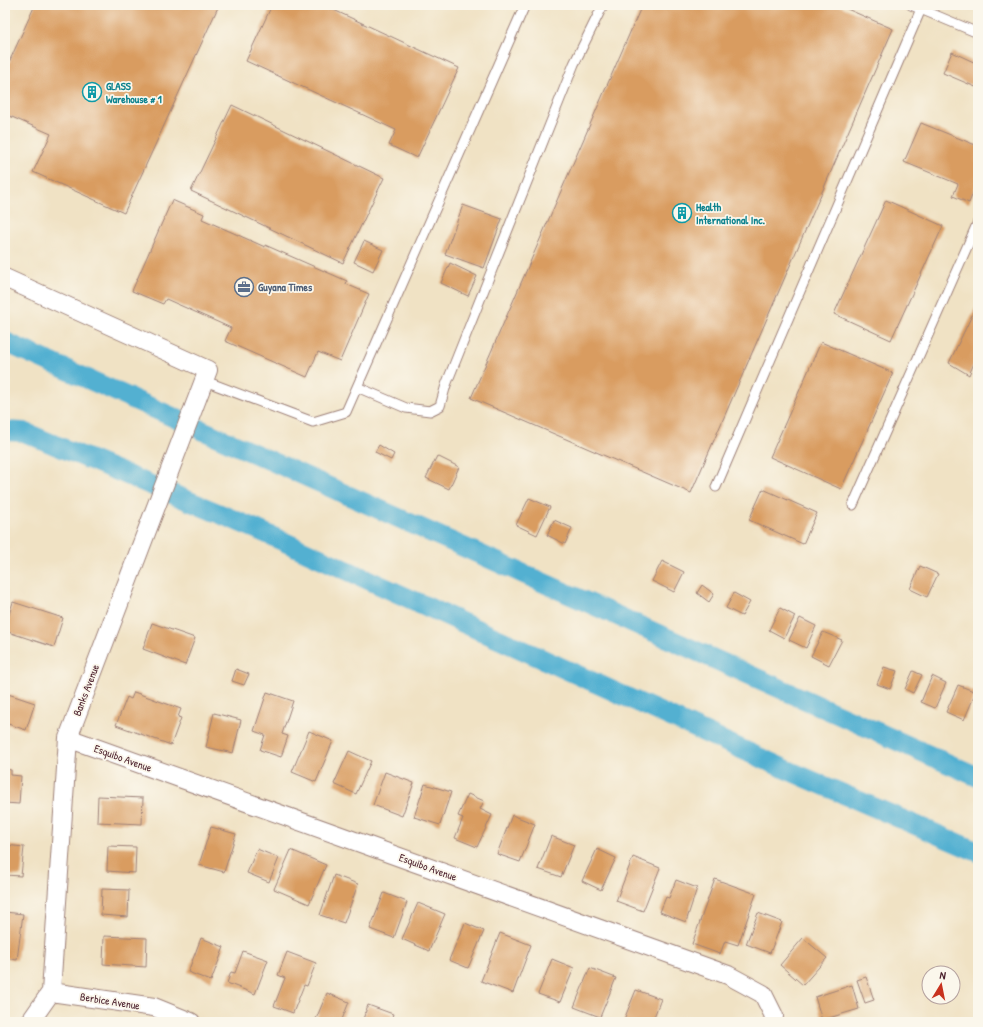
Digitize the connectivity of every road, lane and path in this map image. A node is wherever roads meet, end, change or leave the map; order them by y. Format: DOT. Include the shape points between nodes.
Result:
graph roads {
  1 [pos="525,5"];
  2 [pos="603,5"];
  3 [pos="911,5"];
  4 [pos="921,9"];
  5 [pos="978,33"];
  6 [pos="978,222"];
  7 [pos="5,278"];
  8 [pos="206,375"];
  9 [pos="357,387"];
  10 [pos="716,487"];
  11 [pos="853,505"];
  12 [pos="68,738"];
  13 [pos="51,992"];
  14 [pos="773,1019"];
  15 [pos="30,1022"];
  16 [pos="190,1022"];
  1 -- 9 [label="lane"];
  2 -- 9 [label="lane" via="574,64 446,385 440,406 430,411 406,408"];
  3 -- 4 [label="lane"];
  4 -- 5 [label="lane"];
  4 -- 10 [label="lane"];
  6 -- 11 [label="lane"];
  7 -- 8 [label="street"];
  8 -- 9 [label="lane" via="313,422 346,412"];
  8 -- 12 [label="street, Banks Avenue"];
  12 -- 13 [label="street, Banks Avenue"];
  12 -- 14 [label="street, Esquibo Avenue" via="728,975 763,994"];
  13 -- 15 [label="street"];
  13 -- 16 [label="street, Berbice Avenue" via="154,1008"];
}
